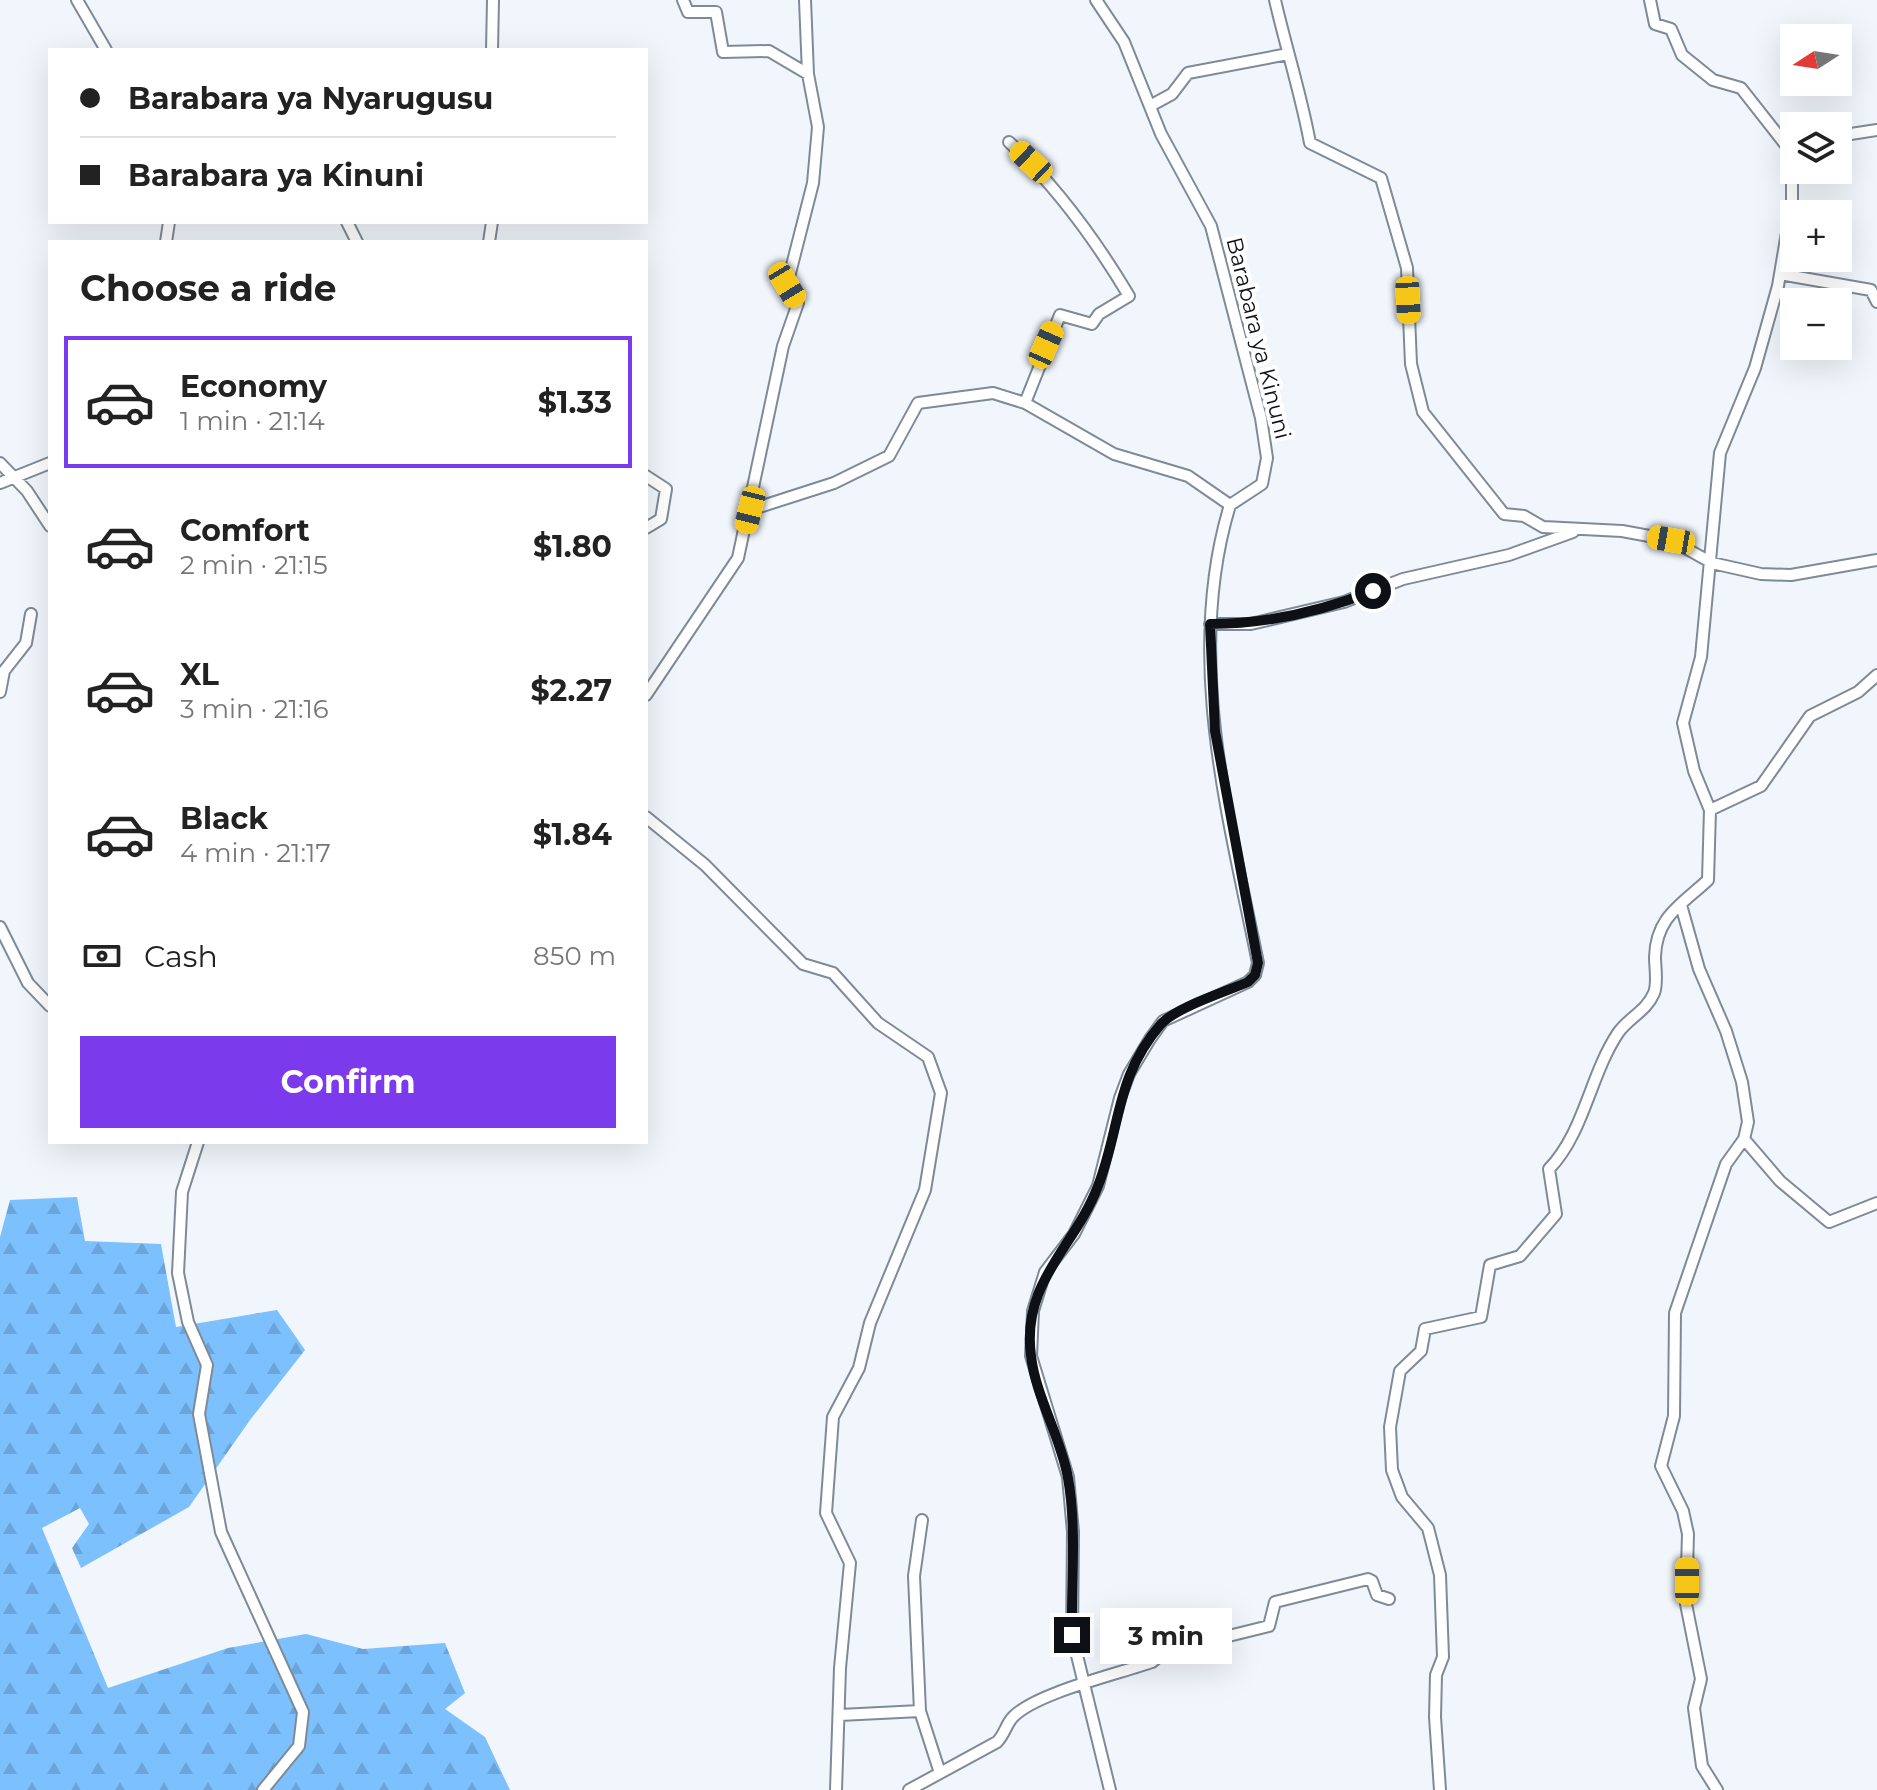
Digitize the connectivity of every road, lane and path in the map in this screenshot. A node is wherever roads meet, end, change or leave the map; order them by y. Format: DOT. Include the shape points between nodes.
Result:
graph roads {
  1 [pos="77,0"];
  2 [pos="493,0"];
  3 [pos="683,0"];
  4 [pos="805,0"];
  5 [pos="1096,0"];
  6 [pos="1275,0"];
  7 [pos="1650,0"];
  8 [pos="105,48"];
  9 [pos="492,48"];
  10 [pos="1288,54"];
  11 [pos="808,74"];
  12 [pos="1150,106"];
  13 [pos="1877,130"];
  14 [pos="1780,133"];
  15 [pos="1852,134"];
  16 [pos="1009,142"];
  17 [pos="1792,184"];
  18 [pos="1780,274"];
  19 [pos="1877,302"];
  20 [pos="1025,403"];
  21 [pos="0,463"];
  22 [pos="48,464"];
  23 [pos="14,477"];
  24 [pos="648,477"];
  25 [pos="0,483"];
  26 [pos="1230,505"];
  27 [pos="750,510"];
  28 [pos="48,523"];
  29 [pos="648,527"];
  30 [pos="1579,530"];
  31 [pos="1877,560"];
  32 [pos="1712,563"];
  33 [pos="31,614"];
  34 [pos="1210,624"];
  35 [pos="1877,675"];
  36 [pos="0,692"];
  37 [pos="648,692"];
  38 [pos="1710,810"];
  39 [pos="648,819"];
  40 [pos="1681,905"];
  41 [pos="0,927"];
  42 [pos="48,1004"];
  43 [pos="1744,1139"];
  44 [pos="197,1144"];
  45 [pos="1877,1203"];
  46 [pos="922,1520"];
  47 [pos="1389,1599"];
  48 [pos="1084,1685"];
  49 [pos="920,1711"];
  50 [pos="840,1715"];
  51 [pos="940,1773"];
  52 [pos="263,1790"];
  53 [pos="836,1790"];
  54 [pos="909,1790"];
  55 [pos="1110,1790"];
  56 [pos="1440,1790"];
  57 [pos="1717,1790"];
  1 -- 8 [label="street"];
  2 -- 9 [label="street"];
  3 -- 11 [label="street" via="688,12 716,12 723,52 769,51"];
  4 -- 11 [label="street"];
  5 -- 12 [label="street, Barabara ya Kinuni" via="1124,42"];
  6 -- 10 [label="street"];
  7 -- 14 [label="street" via="1655,24 1671,29 1682,55 1713,80 1741,88"];
  10 -- 12 [label="street" via="1188,73 1172,94"];
  10 -- 30 [label="street" via="1299,80 1310,143 1381,178 1407,268 1411,364 1423,412 1504,514 1524,516 1543,527"];
  11 -- 27 [label="street" via="818,127 813,183 787,285 798,303 783,346"];
  12 -- 26 [label="street, Barabara ya Kinuni" via="1211,226 1261,418 1267,473 1262,484"];
  13 -- 15 [label="street"];
  16 -- 20 [label="street" via="1052,182 1129,296 1092,324 1060,315"];
  17 -- 18 [label="street"];
  18 -- 19 [label="street" via="1871,290"];
  18 -- 32 [label="street" via="1755,368 1720,453"];
  20 -- 26 [label="street" via="1114,454 1188,476"];
  20 -- 27 [label="street" via="993,393 918,403 889,456 834,483"];
  21 -- 23 [label="street"];
  22 -- 23 [label="street"];
  23 -- 25 [label="street"];
  23 -- 28 [label="street"];
  24 -- 29 [label="street" via="666,489 661,519"];
  26 -- 34 [label="street"];
  27 -- 37 [label="street" via="738,558"];
  30 -- 32 [label="street" via="1671,540"];
  30 -- 34 [label="street" via="1509,555 1403,579 1344,602 1251,624"];
  31 -- 32 [label="street" via="1791,575"];
  32 -- 38 [label="street" via="1701,657 1683,723"];
  33 -- 36 [label="street" via="26,643 4,671"];
  34 -- 48 [label="street" via="1211,705 1258,963 1255,975 1163,1021 1150,1039 1120,1098 1098,1186 1074,1234 1045,1272 1033,1311 1031,1356 1068,1477 1072,1635"];
  35 -- 38 [label="street" via="1858,692 1810,716 1761,786"];
  38 -- 40 [label="street" via="1708,880"];
  39 -- 50 [label="street" via="705,865 803,964 833,973 878,1023 928,1057 941,1093 925,1190 870,1323 859,1368 833,1417 826,1513 850,1563"];
  40 -- 43 [label="street" via="1742,1082 1748,1122"];
  40 -- 56 [label="street" via="1660,928 1655,991 1640,1016 1620,1029 1563,1154 1549,1169 1556,1214 1520,1256 1490,1265 1481,1317 1425,1329 1421,1351 1400,1371 1390,1427 1392,1470 1402,1497 1428,1528 1440,1575 1444,1642 1436,1675 1435,1717"];
  41 -- 42 [label="street" via="28,983"];
  43 -- 45 [label="street" via="1780,1181 1829,1222"];
  43 -- 57 [label="street" via="1726,1164 1675,1313 1674,1416 1661,1466 1688,1534 1686,1604 1701,1679 1694,1708 1702,1766"];
  44 -- 52 [label="street" via="182,1192 178,1273 188,1322 207,1365 199,1414 221,1532 303,1712 299,1746"];
  46 -- 49 [label="street" via="914,1576"];
  47 -- 48 [label="street" via="1377,1595 1368,1579 1275,1602 1269,1626 1164,1652 1152,1662"];
  48 -- 51 [label="street" via="1029,1705 1010,1719 1008,1731 997,1742"];
  48 -- 55 [label="street"];
  49 -- 50 [label="street"];
  49 -- 51 [label="street"];
  50 -- 53 [label="street"];
  51 -- 54 [label="street"];
}
